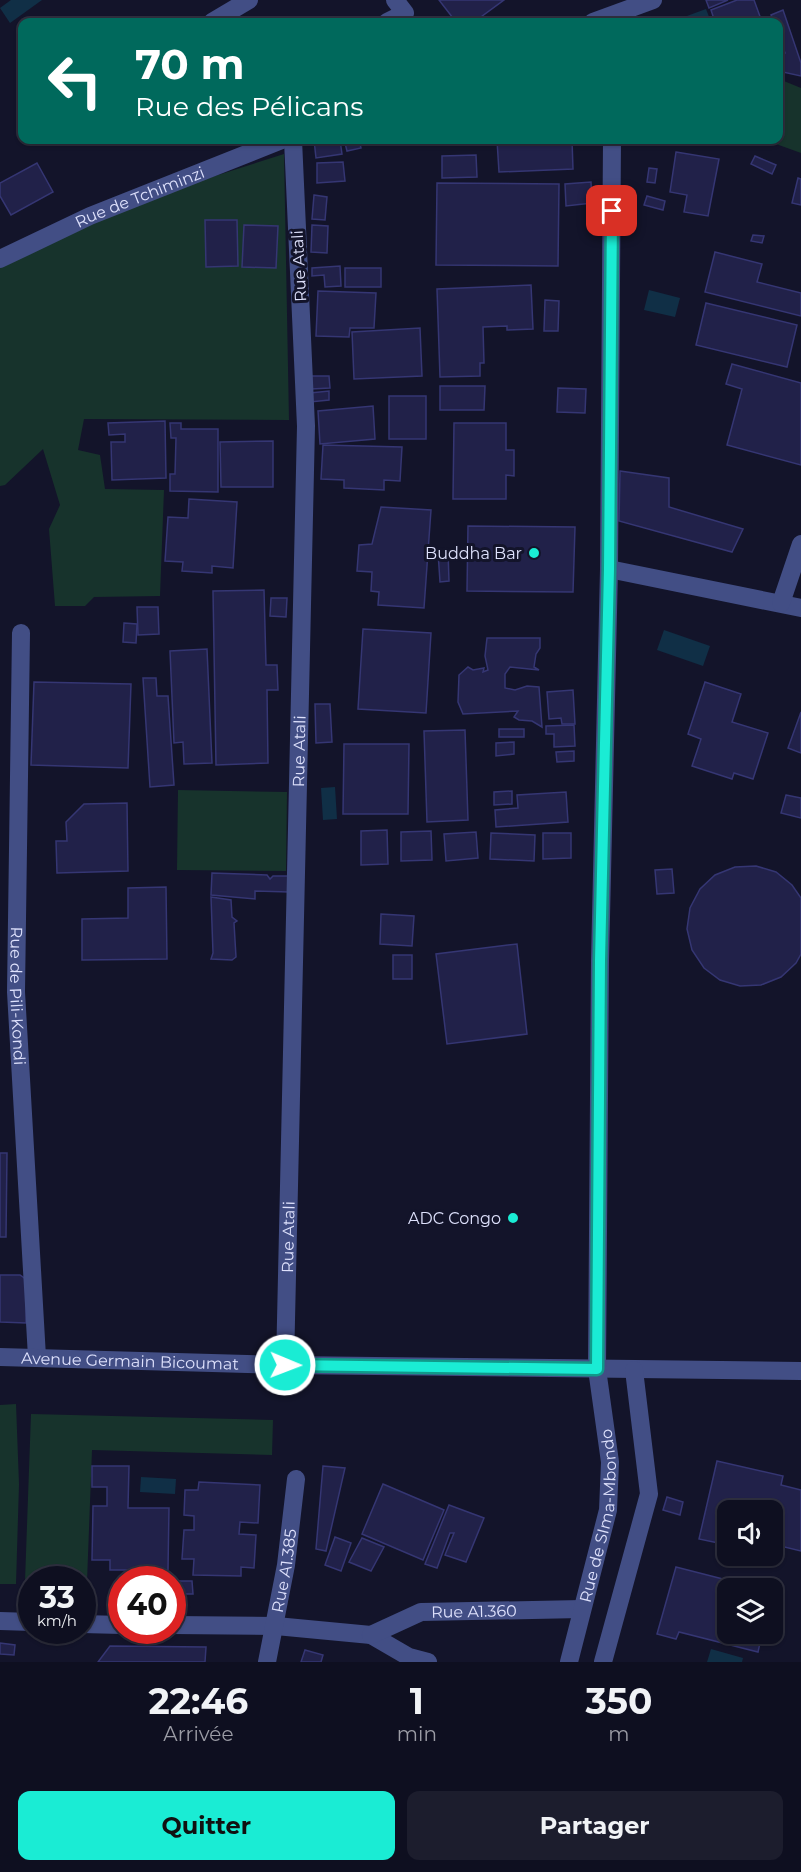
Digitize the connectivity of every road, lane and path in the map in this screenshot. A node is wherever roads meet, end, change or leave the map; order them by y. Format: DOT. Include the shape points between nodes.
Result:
graph roads {
  1 [pos="249,0"];
  2 [pos="395,0"];
  3 [pos="653,0"];
  4 [pos="219,18"];
  5 [pos="395,18"];
  6 [pos="615,18"];
  7 [pos="272,144"];
  8 [pos="293,144"];
  9 [pos="612,144"];
  10 [pos="0,259"];
  11 [pos="801,544"];
  12 [pos="609,569"];
  13 [pos="781,603"];
  14 [pos="801,608"];
  15 [pos="21,633"];
  16 [pos="0,1357"];
  17 [pos="37,1357"];
  18 [pos="285,1365"];
  19 [pos="597,1369"];
  20 [pos="634,1370"];
  21 [pos="801,1371"];
  22 [pos="296,1479"];
  23 [pos="582,1609"];
  24 [pos="0,1621"];
  25 [pos="18,1622"];
  26 [pos="186,1626"];
  27 [pos="276,1626"];
  28 [pos="371,1635"];
  29 [pos="267,1662"];
  30 [pos="428,1662"];
  31 [pos="569,1662"];
  32 [pos="603,1662"];
  1 -- 4 [label="street"];
  2 -- 5 [label="street" via="405,13"];
  3 -- 6 [label="street"];
  7 -- 10 [label="street, Rue de Tchiminzi" via="90,216"];
  8 -- 18 [label="street, Rue Atali" via="306,426"];
  9 -- 12 [label="street, Rue de SIma-Mbondo"];
  11 -- 13 [label="street"];
  12 -- 13 [label="street"];
  12 -- 19 [label="street, Rue de SIma-Mbondo" via="600,961"];
  13 -- 14 [label="street"];
  15 -- 17 [label="street, Rue de Pili-Kondi" via="16,993"];
  16 -- 17 [label="street, Avenue Germain Bicoumat"];
  17 -- 18 [label="street, Avenue Germain Bicoumat"];
  18 -- 19 [label="street, Avenue Germain Bicoumat"];
  19 -- 20 [label="street, Avenue Germain Bicoumat"];
  19 -- 23 [label="street, Rue de SIma-Mbondo" via="610,1462 608,1510"];
  20 -- 21 [label="street, Avenue Germain Bicoumat"];
  20 -- 32 [label="street" via="649,1494"];
  22 -- 27 [label="street, Rue A1.385"];
  23 -- 28 [label="street, Rue A1.360" via="421,1612"];
  23 -- 31 [label="street, Rue de SIma-Mbondo"];
  24 -- 25 [label="street"];
  26 -- 27 [label="street"];
  27 -- 28 [label="street"];
  27 -- 29 [label="street, Rue A1.385"];
  28 -- 30 [label="street" via="409,1657"];
}
